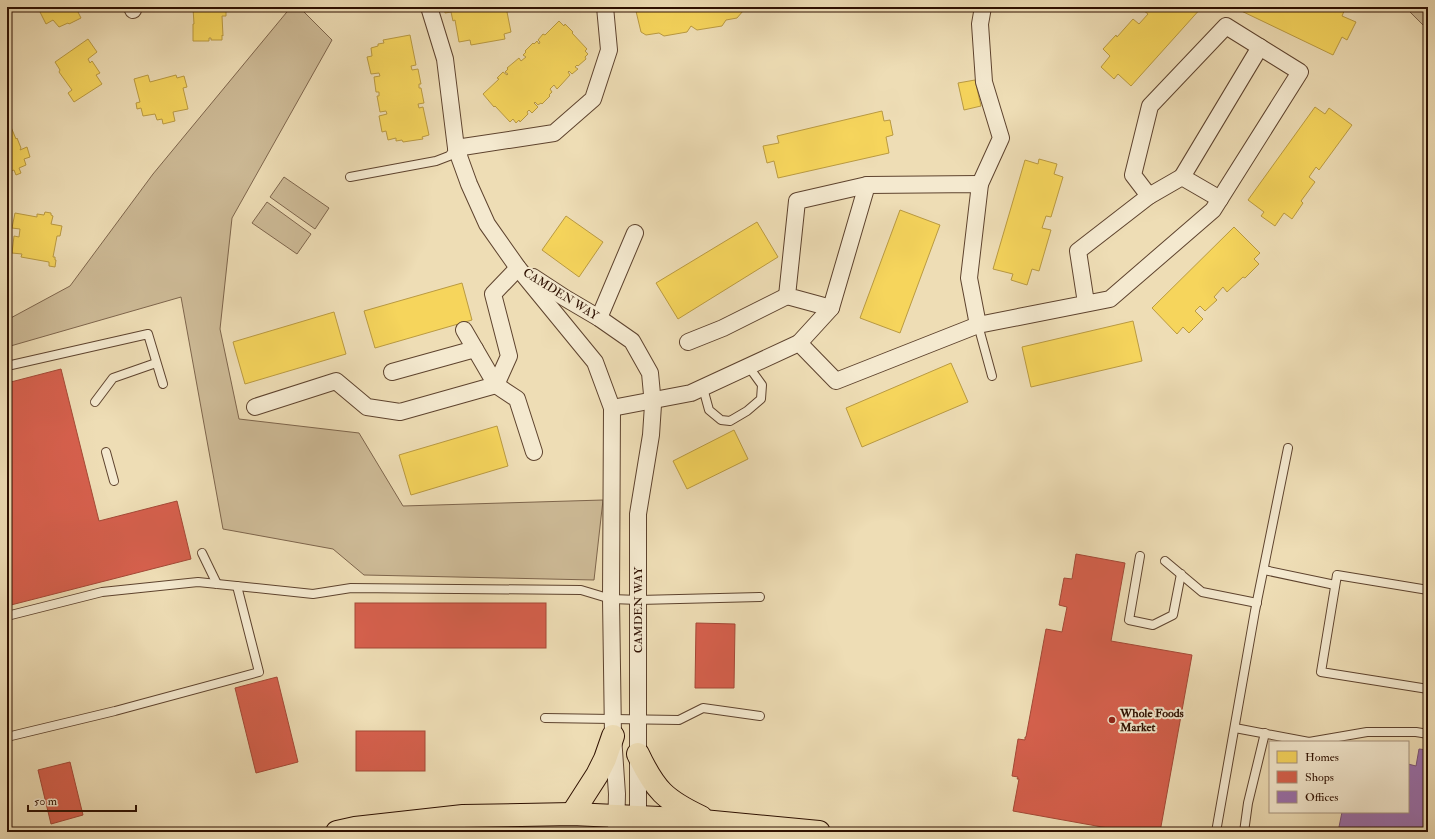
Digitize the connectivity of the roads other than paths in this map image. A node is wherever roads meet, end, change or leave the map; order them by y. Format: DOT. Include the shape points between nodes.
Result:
graph roads {
  1 [pos="429,7"];
  2 [pos="605,7"];
  3 [pos="983,7"];
  4 [pos="1260,47"];
  5 [pos="456,148"];
  6 [pos="350,177"];
  7 [pos="1182,177"];
  8 [pos="980,184"];
  9 [pos="867,185"];
  10 [pos="1149,196"];
  11 [pos="1220,199"];
  12 [pos="635,233"];
  13 [pos="518,268"];
  14 [pos="787,296"];
  15 [pos="1086,303"];
  16 [pos="831,308"];
  17 [pos="599,318"];
  18 [pos="978,325"];
  19 [pos="464,330"];
  20 [pos="688,342"];
  21 [pos="799,343"];
  22 [pos="475,349"];
  23 [pos="156,363"];
  24 [pos="7,366"];
  25 [pos="749,367"];
  26 [pos="392,372"];
  27 [pos="992,376"];
  28 [pos="163,384"];
  29 [pos="496,385"];
  30 [pos="703,388"];
  31 [pos="653,400"];
  32 [pos="95,402"];
  33 [pos="254,407"];
  34 [pos="612,408"];
  35 [pos="1288,448"];
  36 [pos="106,452"];
  37 [pos="534,452"];
  38 [pos="114,481"];
  39 [pos="202,553"];
  40 [pos="1140,556"];
  41 [pos="1165,561"];
  42 [pos="1264,570"];
  43 [pos="1181,574"];
  44 [pos="217,584"];
  45 [pos="238,586"];
  46 [pos="1335,586"];
  47 [pos="1428,590"];
  48 [pos="760,597"];
  49 [pos="611,599"];
  50 [pos="639,600"];
  51 [pos="1257,603"];
  52 [pos="7,616"];
  53 [pos="1428,689"];
  54 [pos="760,716"];
  55 [pos="545,718"];
  56 [pos="638,719"];
  57 [pos="614,727"];
  58 [pos="1235,728"];
  59 [pos="1265,734"];
  60 [pos="1428,734"];
  61 [pos="7,737"];
  62 [pos="1304,741"];
  63 [pos="1315,741"];
  64 [pos="638,754"];
  65 [pos="572,814"];
  66 [pos="711,822"];
  67 [pos="627,825"];
  68 [pos="337,832"];
  69 [pos="819,832"];
  70 [pos="1216,832"];
  71 [pos="1244,832"];
  1 -- 5 [label="street" via="445,59"];
  2 -- 5 [label="street" via="609,50 593,99 554,133"];
  3 -- 8 [label="street" via="980,24 984,82 1001,138"];
  4 -- 7 [label="street"];
  4 -- 10 [label="street" via="1226,26 1150,106 1133,175"];
  4 -- 11 [label="street" via="1300,72"];
  5 -- 6 [label="lane" via="448,156 436,160"];
  5 -- 13 [label="street" via="487,224"];
  7 -- 10 [label="street"];
  7 -- 11 [label="street"];
  8 -- 9 [label="street"];
  8 -- 18 [label="street" via="969,278"];
  9 -- 14 [label="street" via="797,201"];
  9 -- 16 [label="street"];
  10 -- 15 [label="street" via="1078,251"];
  11 -- 15 [label="street" via="1213,210 1110,299"];
  12 -- 17 [label="street"];
  13 -- 17 [label="street, CAMDEN WAY"];
  13 -- 29 [label="street" via="494,294 509,356"];
  13 -- 34 [label="street, CAMDEN WAY" via="595,362"];
  14 -- 16 [label="street"];
  14 -- 20 [label="street" via="723,328"];
  15 -- 18 [label="street"];
  16 -- 21 [label="street"];
  17 -- 31 [label="street, CAMDEN WAY" via="632,341 650,373"];
  18 -- 21 [label="street" via="836,381"];
  18 -- 27 [label="lane"];
  19 -- 22 [label="street"];
  21 -- 25 [label="street"];
  22 -- 26 [label="street"];
  22 -- 29 [label="street"];
  23 -- 24 [label="lane" via="148,334"];
  23 -- 28 [label="lane"];
  23 -- 32 [label="lane" via="113,378"];
  25 -- 30 [label="street"];
  25 -- 30 [label="lane" via="762,385 761,399 730,421 721,420 709,410"];
  29 -- 33 [label="street" via="400,412 367,407 336,381"];
  29 -- 37 [label="street" via="517,399"];
  30 -- 31 [label="street" via="691,394"];
  31 -- 34 [label="street"];
  31 -- 50 [label="street, CAMDEN WAY" via="638,514"];
  34 -- 49 [label="street, CAMDEN WAY"];
  35 -- 42 [label="lane"];
  36 -- 38 [label="lane"];
  39 -- 44 [label="lane"];
  40 -- 43 [label="lane" via="1129,620 1153,625 1173,615"];
  41 -- 43 [label="lane"];
  42 -- 46 [label="lane"];
  42 -- 51 [label="lane"];
  43 -- 51 [label="lane" via="1202,592"];
  44 -- 45 [label="lane"];
  44 -- 52 [label="lane" via="198,582 102,592"];
  45 -- 49 [label="lane" via="313,594 351,588 581,590"];
  45 -- 61 [label="lane" via="259,672"];
  46 -- 47 [label="lane" via="1337,575"];
  46 -- 53 [label="lane" via="1321,672"];
  48 -- 50 [label="lane"];
  49 -- 50 [label="lane"];
  49 -- 57 [label="street, CAMDEN WAY"];
  50 -- 56 [label="street, CAMDEN WAY"];
  51 -- 58 [label="lane"];
  54 -- 56 [label="lane" via="703,708 680,720"];
  55 -- 57 [label="lane"];
  56 -- 57 [label="lane"];
  56 -- 64 [label="street, CAMDEN WAY"];
  57 -- 65 [label="highway" via="605,759"];
  57 -- 67 [label="street, CAMDEN WAY"];
  58 -- 59 [label="lane"];
  58 -- 70 [label="lane"];
  59 -- 62 [label="lane"];
  59 -- 71 [label="lane" via="1248,802"];
  60 -- 63 [label="lane" via="1367,732"];
  64 -- 66 [label="highway" via="656,787 667,798"];
  64 -- 67 [label="street, CAMDEN WAY"];
  65 -- 67 [label="highway"];
  65 -- 68 [label="highway" via="463,816"];
  66 -- 67 [label="highway"];
  66 -- 69 [label="highway"];
}
